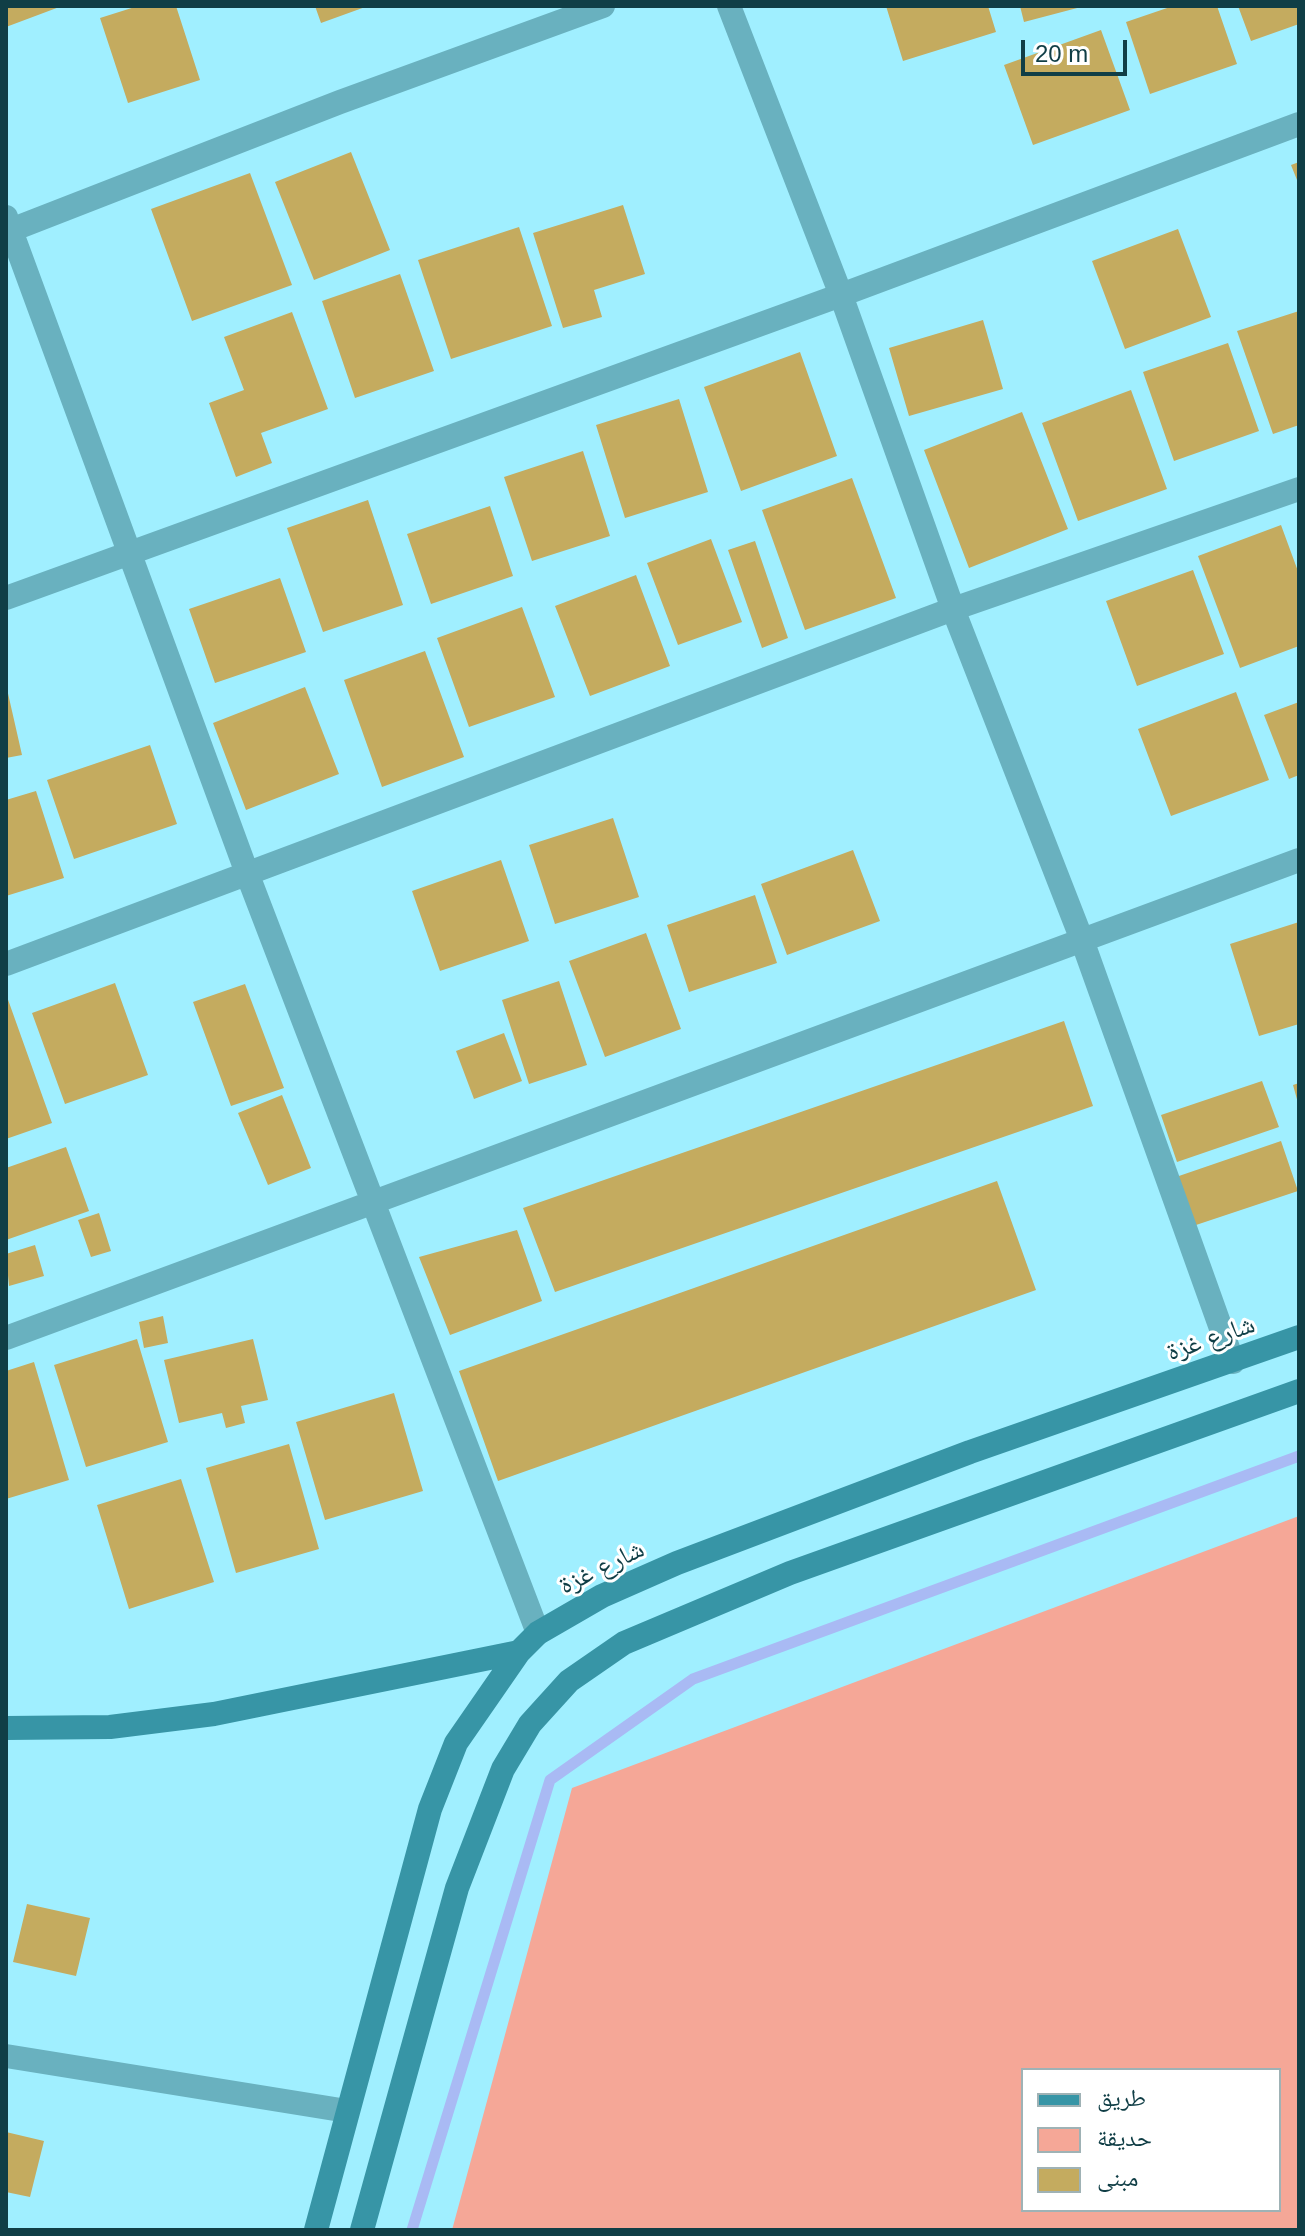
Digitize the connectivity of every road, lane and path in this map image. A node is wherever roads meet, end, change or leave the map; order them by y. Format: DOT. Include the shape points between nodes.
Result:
graph roads {
  1 [pos="603,6"];
  2 [pos="729,6"];
  3 [pos="1299,124"];
  4 [pos="8,226"];
  5 [pos="841,295"];
  6 [pos="1299,489"];
  7 [pos="127,554"];
  8 [pos="6,598"];
  9 [pos="953,609"];
  10 [pos="1299,860"];
  11 [pos="247,873"];
  12 [pos="1082,940"];
  13 [pos="6,964"];
  14 [pos="371,1205"];
  15 [pos="1299,1337"];
  16 [pos="6,1338"];
  17 [pos="1233,1362"];
  18 [pos="1299,1391"];
  19 [pos="538,1633"];
  20 [pos="519,1652"];
  21 [pos="6,1728"];
  22 [pos="6,2056"];
  23 [pos="347,2111"];
  24 [pos="316,2230"];
  25 [pos="362,2230"];
  1 -- 4 [label="street"];
  2 -- 5 [label="street"];
  3 -- 5 [label="street"];
  4 -- 7 [label="street"];
  5 -- 7 [label="street"];
  5 -- 9 [label="street"];
  6 -- 9 [label="street"];
  7 -- 8 [label="street"];
  7 -- 11 [label="street"];
  9 -- 11 [label="street"];
  9 -- 12 [label="street"];
  10 -- 12 [label="street"];
  11 -- 13 [label="street"];
  11 -- 14 [label="street"];
  12 -- 14 [label="street"];
  12 -- 17 [label="street"];
  14 -- 16 [label="street"];
  14 -- 19 [label="street"];
  15 -- 17 [label="main road, شارع غزة"];
  17 -- 19 [label="main road, شارع غزة" via="970,1452 677,1563 602,1596"];
  18 -- 25 [label="main road" via="790,1573 624,1643 569,1681 530,1724 503,1769 457,1888"];
  19 -- 20 [label="main road, شارع غزة"];
  20 -- 21 [label="main road" via="214,1714 110,1727"];
  20 -- 23 [label="main road, شارع غزة" via="456,1743 430,1809"];
  22 -- 23 [label="street"];
  23 -- 24 [label="main road, شارع غزة"];
}
